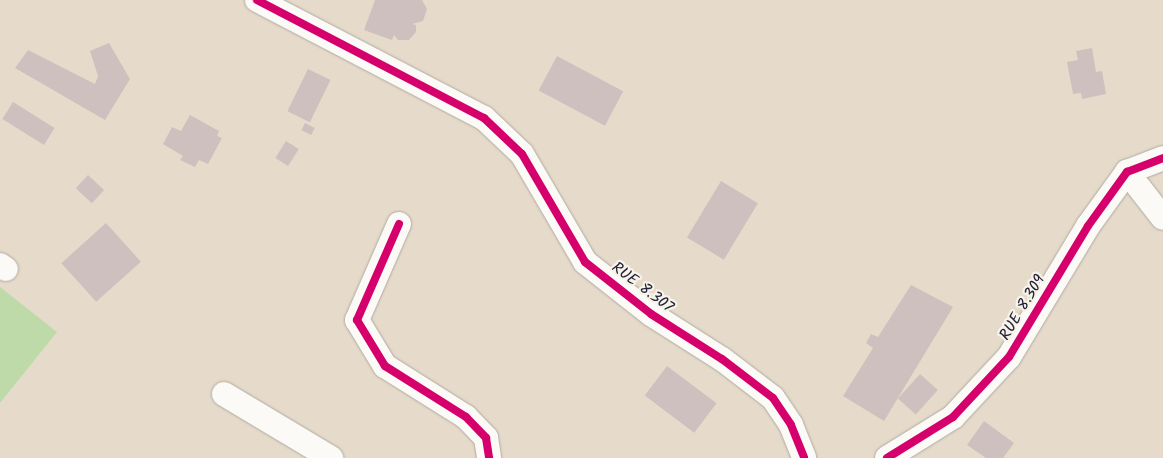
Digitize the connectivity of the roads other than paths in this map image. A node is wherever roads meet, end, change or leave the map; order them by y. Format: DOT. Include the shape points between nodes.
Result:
graph roads {
  1 [pos="257,0"];
  2 [pos="1163,158"];
  3 [pos="1126,172"];
  4 [pos="1163,218"];
  5 [pos="400,224"];
  6 [pos="224,394"];
  7 [pos="331,458"];
  8 [pos="489,458"];
  9 [pos="804,458"];
  10 [pos="887,458"];
  1 -- 9 [label="street, RUE 8.307" via="484,118 522,154 585,262 651,314 722,359 773,398 791,426"];
  2 -- 3 [label="street"];
  3 -- 4 [label="street"];
  3 -- 10 [label="street, RUE 8.309" via="1088,226 1009,357 954,417"];
  5 -- 8 [label="street" via="357,320 385,366 466,417 486,438"];
  6 -- 7 [label="street"];
}
